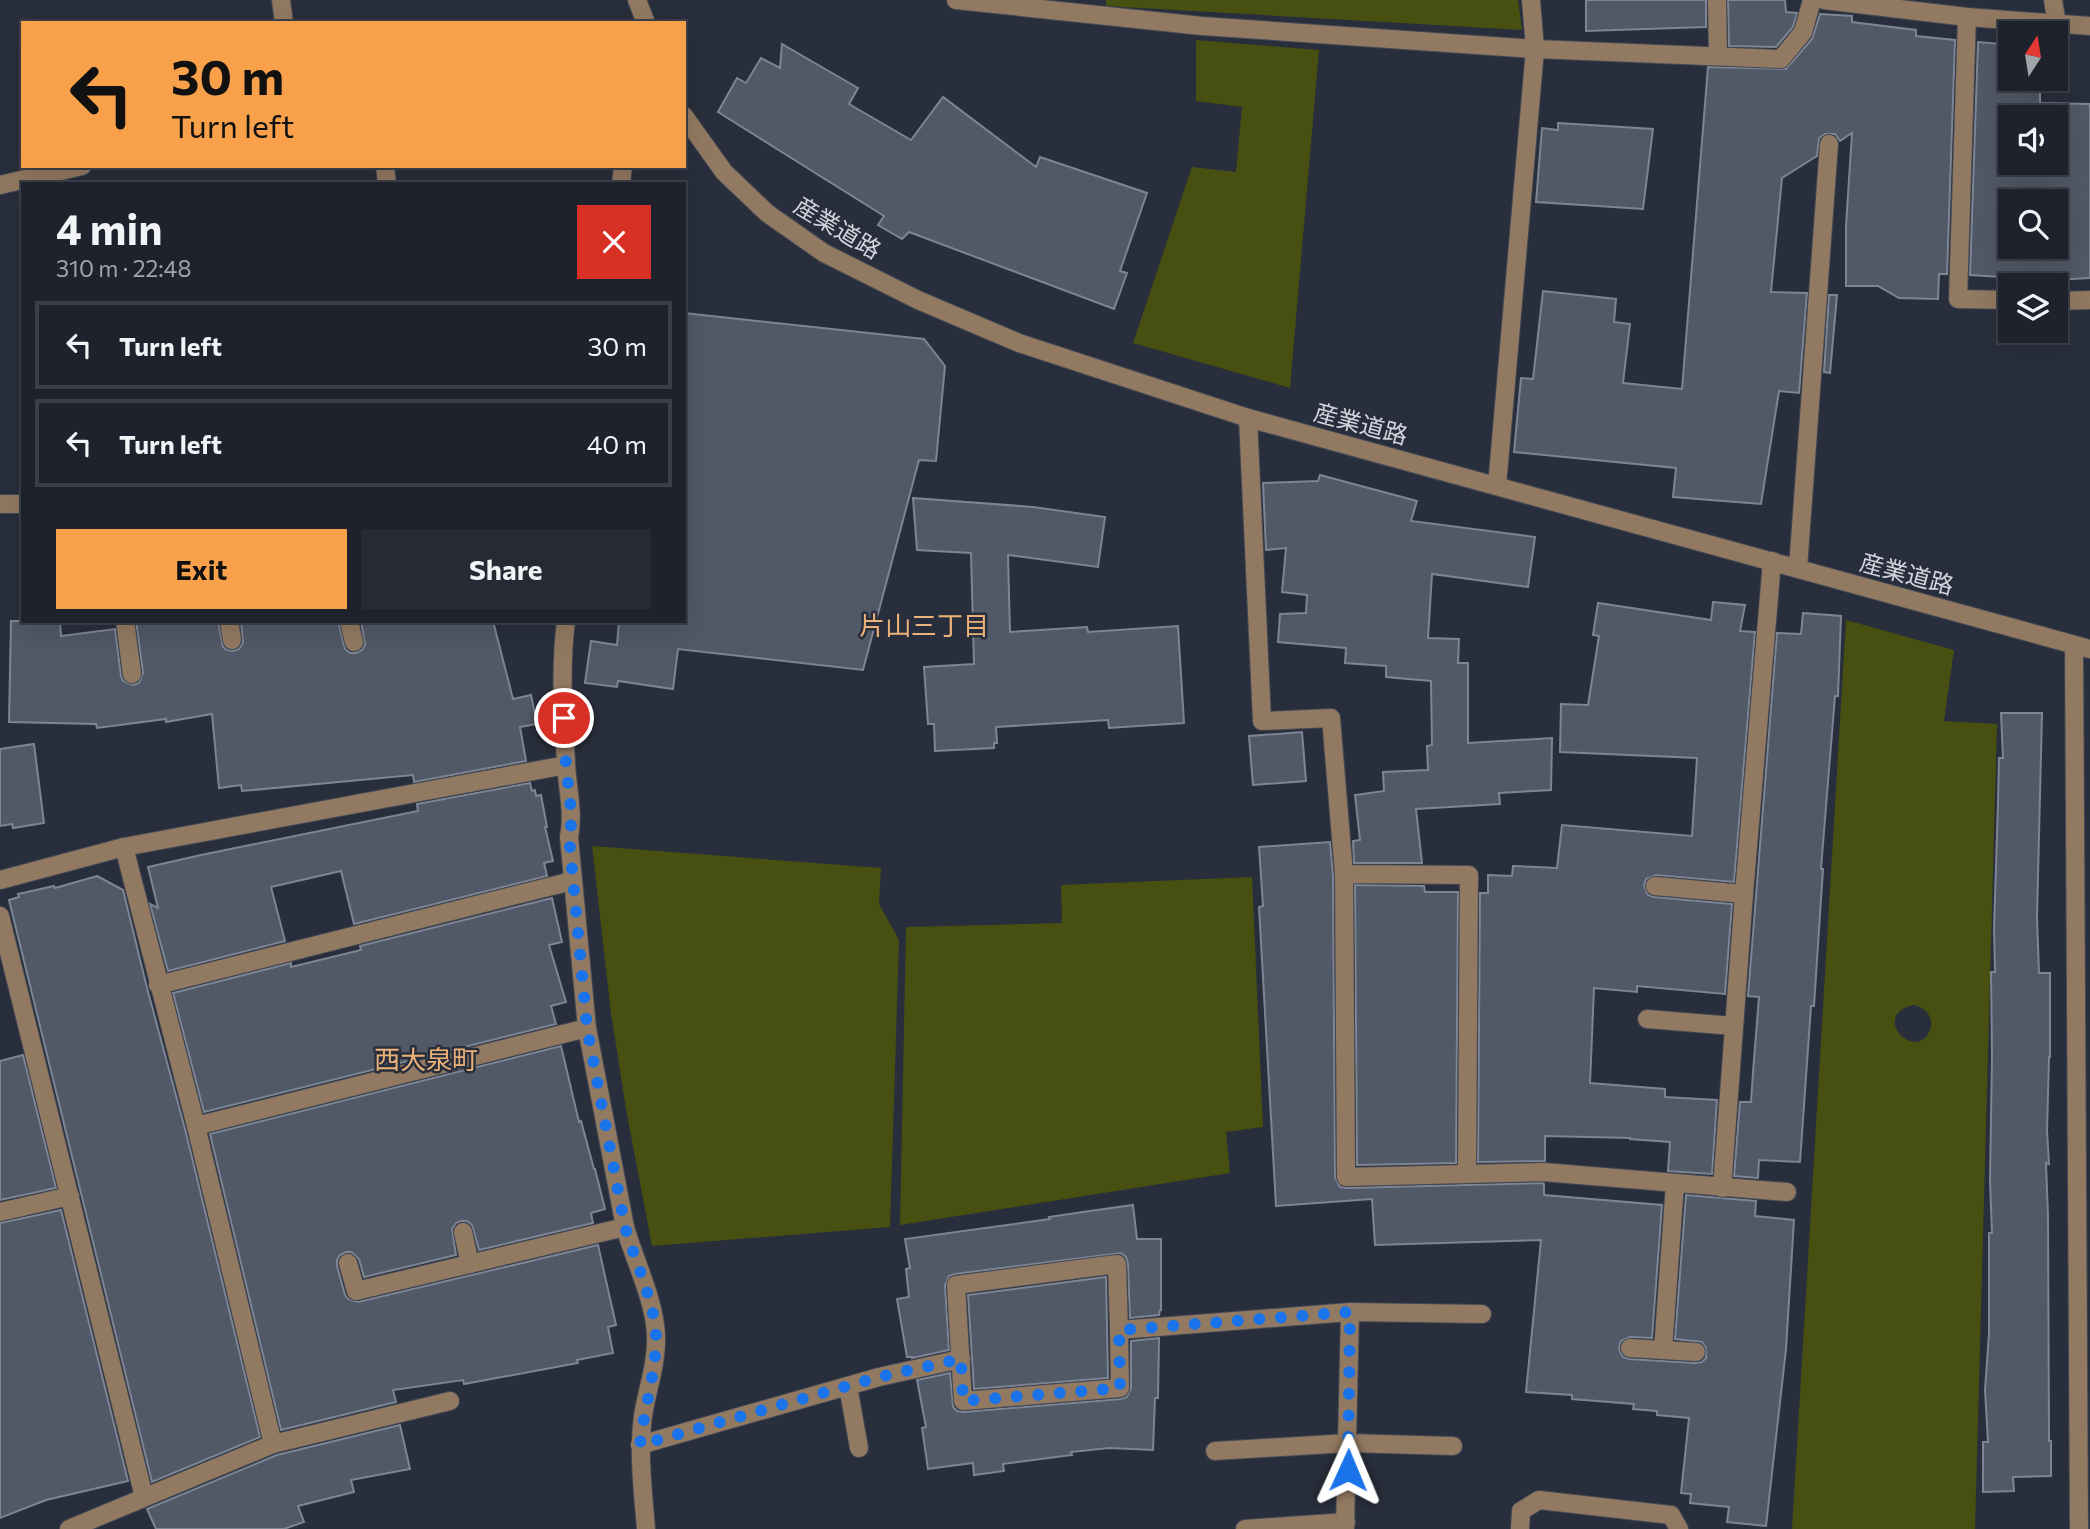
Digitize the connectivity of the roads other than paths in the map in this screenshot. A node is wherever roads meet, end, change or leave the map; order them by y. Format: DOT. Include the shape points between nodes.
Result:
graph roads {
  1 [pos="281,0"];
  2 [pos="637,0"];
  3 [pos="956,0"];
  4 [pos="1531,0"];
  5 [pos="1717,0"];
  6 [pos="1812,0"];
  7 [pos="1824,0"];
  8 [pos="2053,0"];
  9 [pos="1967,17"];
  10 [pos="284,21"];
  11 [pos="645,21"];
  12 [pos="2018,21"];
  13 [pos="2056,21"];
  14 [pos="2068,25"];
  15 [pos="2090,26"];
  16 [pos="1535,50"];
  17 [pos="1718,57"];
  18 [pos="686,119"];
  19 [pos="1829,144"];
  20 [pos="77,168"];
  21 [pos="49,179"];
  22 [pos="21,182"];
  23 [pos="24,182"];
  24 [pos="0,185"];
  25 [pos="1998,300"];
  26 [pos="2090,300"];
  27 [pos="2068,301"];
  28 [pos="1248,418"];
  29 [pos="1497,486"];
  30 [pos="0,504"];
  31 [pos="21,504"];
  32 [pos="1772,561"];
  33 [pos="1798,568"];
  34 [pos="125,623"];
  35 [pos="229,623"];
  36 [pos="349,623"];
  37 [pos="566,623"];
  38 [pos="232,640"];
  39 [pos="354,642"];
  40 [pos="2082,647"];
  41 [pos="132,674"];
  42 [pos="566,765"];
  43 [pos="124,847"];
  44 [pos="1344,874"];
  45 [pos="0,880"];
  46 [pos="572,881"];
  47 [pos="1655,886"];
  48 [pos="1744,894"];
  49 [pos="0,916"];
  50 [pos="158,985"];
  51 [pos="1647,1019"];
  52 [pos="1734,1026"];
  53 [pos="587,1028"];
  54 [pos="196,1126"];
  55 [pos="1467,1174"];
  56 [pos="1675,1184"];
  57 [pos="1722,1188"];
  58 [pos="1787,1192"];
  59 [pos="70,1196"];
  60 [pos="0,1212"];
  61 [pos="625,1227"];
  62 [pos="463,1232"];
  63 [pos="348,1263"];
  64 [pos="470,1264"];
  65 [pos="1350,1312"];
  66 [pos="1482,1314"];
  67 [pos="1119,1330"];
  68 [pos="1630,1348"];
  69 [pos="1663,1350"];
  70 [pos="1696,1352"];
  71 [pos="961,1359"];
  72 [pos="848,1386"];
  73 [pos="450,1401"];
  74 [pos="1348,1443"];
  75 [pos="273,1444"];
  76 [pos="640,1445"];
  77 [pos="1453,1446"];
  78 [pos="859,1448"];
  79 [pos="1215,1451"];
  80 [pos="144,1497"];
  81 [pos="1346,1526"];
  82 [pos="69,1529"];
  83 [pos="646,1529"];
  84 [pos="1245,1529"];
  85 [pos="1520,1529"];
  86 [pos="1679,1529"];
  87 [pos="2079,1529"];
  1 -- 10 [label="street"];
  2 -- 11 [label="street"];
  3 -- 16 [label="street" via="1202,26"];
  4 -- 16 [label="street"];
  5 -- 17 [label="street"];
  6 -- 17 [label="street" via="1803,32 1781,59"];
  7 -- 9 [label="street"];
  8 -- 13 [label="street"];
  9 -- 12 [label="street"];
  9 -- 25 [label="street" via="1958,299"];
  14 -- 15 [label="street"];
  16 -- 17 [label="street"];
  16 -- 29 [label="street"];
  18 -- 28 [label="street, 産業道路" via="724,172 767,213 824,253 918,300 1019,342"];
  19 -- 33 [label="street"];
  20 -- 21 [label="street"];
  21 -- 23 [label="street"];
  22 -- 24 [label="street"];
  26 -- 27 [label="street"];
  28 -- 29 [label="street, 産業道路"];
  28 -- 44 [label="street" via="1262,721 1331,718"];
  29 -- 32 [label="street, 産業道路"];
  30 -- 31 [label="street"];
  32 -- 33 [label="street, 産業道路"];
  32 -- 48 [label="street"];
  33 -- 40 [label="street, 産業道路"];
  34 -- 41 [label="street"];
  35 -- 38 [label="street"];
  36 -- 39 [label="street"];
  37 -- 42 [label="street" via="562,649"];
  40 -- 87 [label="street"];
  42 -- 43 [label="street"];
  42 -- 46 [label="street"];
  43 -- 45 [label="street"];
  43 -- 50 [label="street"];
  44 -- 55 [label="street" via="1469,875"];
  44 -- 55 [label="street" via="1346,1177"];
  46 -- 50 [label="street"];
  46 -- 53 [label="street"];
  47 -- 48 [label="street"];
  48 -- 52 [label="street"];
  49 -- 59 [label="street"];
  50 -- 54 [label="street"];
  51 -- 52 [label="street"];
  52 -- 57 [label="street"];
  53 -- 54 [label="street"];
  53 -- 61 [label="street"];
  54 -- 75 [label="street"];
  55 -- 56 [label="street" via="1544,1172"];
  56 -- 57 [label="street"];
  56 -- 69 [label="street"];
  57 -- 58 [label="street"];
  59 -- 60 [label="street"];
  59 -- 80 [label="street"];
  61 -- 64 [label="street"];
  61 -- 76 [label="street" via="649,1297 656,1335"];
  62 -- 64 [label="street"];
  63 -- 64 [label="street" via="356,1291"];
  65 -- 66 [label="street"];
  65 -- 67 [label="street"];
  65 -- 74 [label="street"];
  67 -- 71 [label="street" via="1120,1388 963,1401"];
  67 -- 71 [label="street" via="1117,1264 956,1285"];
  68 -- 69 [label="street"];
  69 -- 70 [label="street"];
  71 -- 72 [label="street"];
  72 -- 76 [label="street"];
  72 -- 78 [label="street"];
  73 -- 75 [label="street"];
  74 -- 77 [label="street"];
  74 -- 79 [label="street"];
  74 -- 81 [label="street"];
  75 -- 80 [label="street"];
  76 -- 83 [label="street"];
  80 -- 82 [label="street"];
  81 -- 84 [label="street"];
  85 -- 86 [label="street" via="1521,1511 1539,1500 1671,1515"];
}
